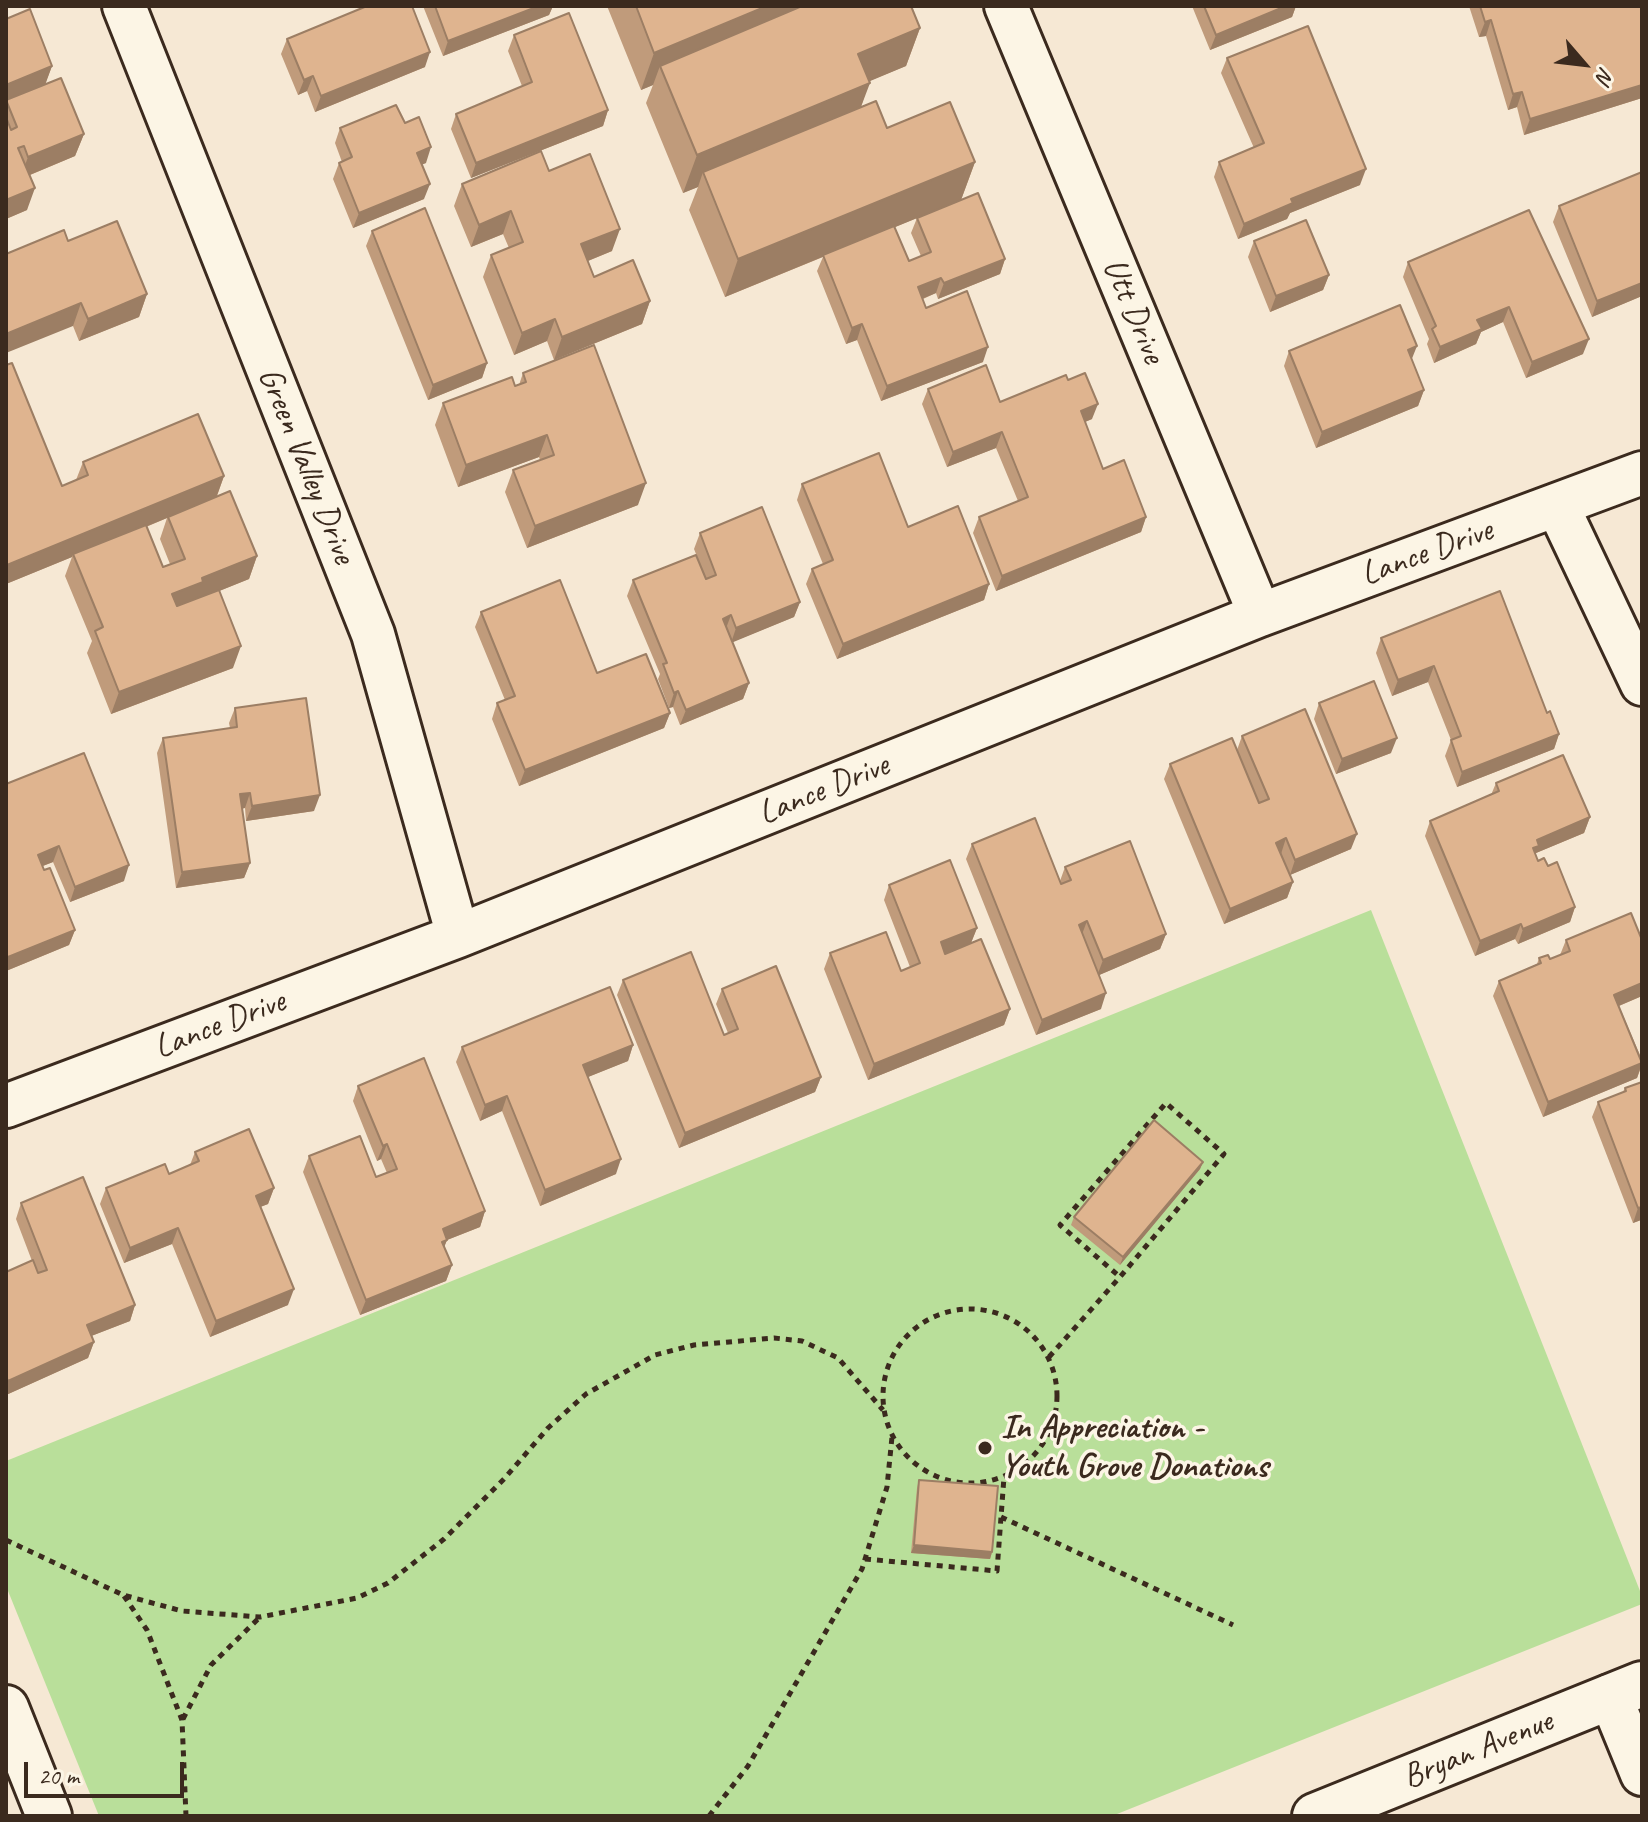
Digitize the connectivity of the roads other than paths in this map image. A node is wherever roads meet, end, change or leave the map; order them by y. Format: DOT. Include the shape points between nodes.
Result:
graph roads {
  1 [pos="124,6"];
  2 [pos="1006,6"];
  3 [pos="1642,473"];
  4 [pos="1557,505"];
  5 [pos="1260,615"];
  6 [pos="1642,684"];
  7 [pos="458,936"];
  8 [pos="6,1106"];
  9 [pos="1626,1690"];
  10 [pos="6,1708"];
  11 [pos="1642,1774"];
  12 [pos="49,1816"];
  13 [pos="1315,1816"];
  1 -- 7 [label="street, Green Valley Drive" via="373,634"];
  2 -- 5 [label="street, Utt Drive"];
  3 -- 4 [label="street, Lance Drive"];
  4 -- 5 [label="street, Lance Drive"];
  4 -- 6 [label="street"];
  5 -- 7 [label="street, Lance Drive"];
  7 -- 8 [label="street, Lance Drive"];
  9 -- 11 [label="street"];
  9 -- 13 [label="main road, Bryan Avenue"];
  10 -- 12 [label="main road"];
}
